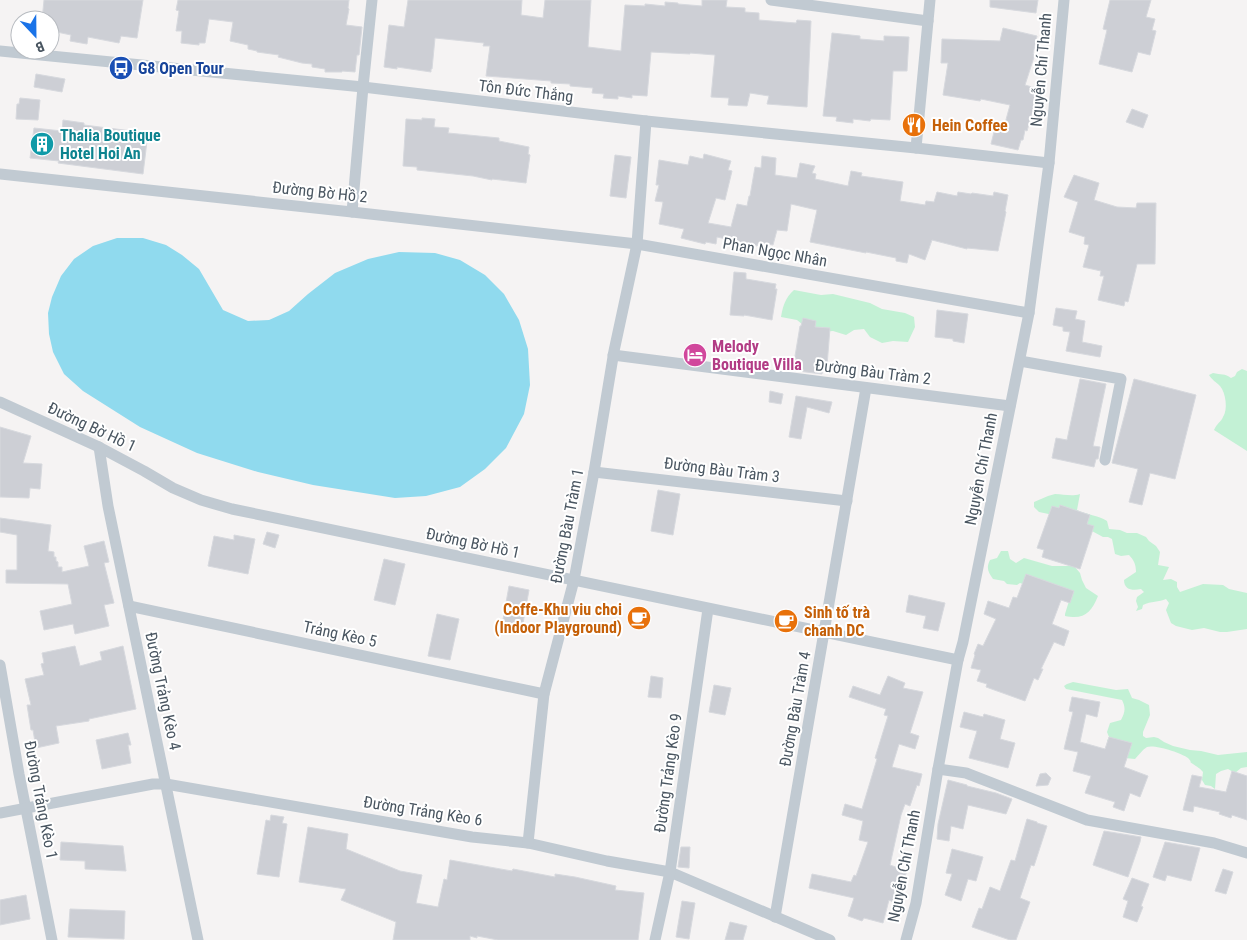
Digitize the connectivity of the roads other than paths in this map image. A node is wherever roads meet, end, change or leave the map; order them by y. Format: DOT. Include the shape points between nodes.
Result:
graph roads {
  1 [pos="372,0"];
  2 [pos="771,0"];
  3 [pos="930,0"];
  4 [pos="1064,0"];
  5 [pos="928,21"];
  6 [pos="0,51"];
  7 [pos="363,87"];
  8 [pos="646,121"];
  9 [pos="916,148"];
  10 [pos="1049,163"];
  11 [pos="0,174"];
  12 [pos="352,212"];
  13 [pos="637,244"];
  14 [pos="1029,313"];
  15 [pos="613,355"];
  16 [pos="1020,360"];
  17 [pos="866,388"];
  18 [pos="0,402"];
  19 [pos="1010,406"];
  20 [pos="99,447"];
  21 [pos="1105,460"];
  22 [pos="594,472"];
  23 [pos="847,501"];
  24 [pos="574,580"];
  25 [pos="129,606"];
  26 [pos="708,609"];
  27 [pos="825,633"];
  28 [pos="958,660"];
  29 [pos="0,665"];
  30 [pos="544,694"];
  31 [pos="938,769"];
  32 [pos="166,784"];
  33 [pos="27,808"];
  34 [pos="0,813"];
  35 [pos="528,844"];
  36 [pos="1247,853"];
  37 [pos="670,872"];
  38 [pos="775,917"];
  39 [pos="202,939"];
  40 [pos="52,940"];
  41 [pos="655,940"];
  42 [pos="830,940"];
  43 [pos="906,940"];
  1 -- 7 [label="street"];
  2 -- 5 [label="street"];
  3 -- 5 [label="street"];
  4 -- 10 [label="street, Nguyễn Chí Thanh"];
  5 -- 9 [label="street"];
  6 -- 7 [label="street, Tôn Đức Thắng"];
  7 -- 8 [label="street, Tôn Đức Thắng"];
  7 -- 12 [label="street"];
  8 -- 9 [label="street, Tôn Đức Thắng"];
  8 -- 13 [label="street"];
  9 -- 10 [label="street, Tôn Đức Thắng"];
  10 -- 14 [label="street, Nguyễn Chí Thanh"];
  11 -- 12 [label="street, Đường Bờ Hồ 2"];
  12 -- 13 [label="street, Đường Bờ Hồ 2"];
  13 -- 14 [label="street, Phan Ngọc Nhân"];
  13 -- 15 [label="street, Đường Bàu Tràm 1"];
  14 -- 16 [label="street, Nguyễn Chí Thanh"];
  15 -- 17 [label="street, Đường Bàu Tràm 2"];
  15 -- 22 [label="street, Đường Bàu Tràm 1"];
  16 -- 19 [label="street, Nguyễn Chí Thanh"];
  16 -- 21 [label="street" via="1121,379"];
  17 -- 19 [label="street, Đường Bàu Tràm 2"];
  17 -- 23 [label="street, Đường Bàu Tràm 4"];
  18 -- 20 [label="street, Đường Bờ Hồ 1"];
  19 -- 28 [label="street, Nguyễn Chí Thanh"];
  20 -- 24 [label="street, Đường Bờ Hồ 1" via="173,488 232,510"];
  20 -- 25 [label="street, Đường Trảng Kèo 4"];
  22 -- 23 [label="street, Đường Bàu Tràm 3"];
  22 -- 24 [label="street, Đường Bàu Tràm 1"];
  23 -- 27 [label="street, Đường Bàu Tràm 4"];
  24 -- 26 [label="street, Đường Bờ Hồ 1"];
  24 -- 30 [label="street, Đường Bàu Tràm 1"];
  25 -- 30 [label="street, Trảng Kèo 5"];
  25 -- 32 [label="street, Đường Trảng Kèo 4"];
  26 -- 27 [label="street, Đường Bờ Hồ 1"];
  26 -- 37 [label="street, Đường Trảng Kèo 9"];
  27 -- 28 [label="street, Đường Bờ Hồ 1"];
  27 -- 38 [label="street, Đường Bàu Tràm 4"];
  28 -- 31 [label="street, Nguyễn Chí Thanh"];
  29 -- 33 [label="street, Đường Trảng Kèo 1"];
  30 -- 35 [label="street, Đường Bàu Tràm 1"];
  31 -- 36 [label="street" via="966,774 1087,820 1214,843"];
  31 -- 43 [label="street, Nguyễn Chí Thanh" via="916,903"];
  32 -- 33 [label="street, Đường Trảng Kèo 6"];
  32 -- 35 [label="street, Đường Trảng Kèo 6"];
  32 -- 39 [label="street, Đường Trảng Kèo 4"];
  33 -- 34 [label="street, Đường Trảng Kèo 6"];
  33 -- 40 [label="street, Đường Trảng Kèo 1"];
  35 -- 37 [label="street, Đường Trảng Kèo 6"];
  37 -- 38 [label="street, Đường Trảng Kèo 6"];
  37 -- 41 [label="street, Đường Trảng Kèo 9"];
  38 -- 42 [label="street, Đường Trảng Kèo 6"];
}
